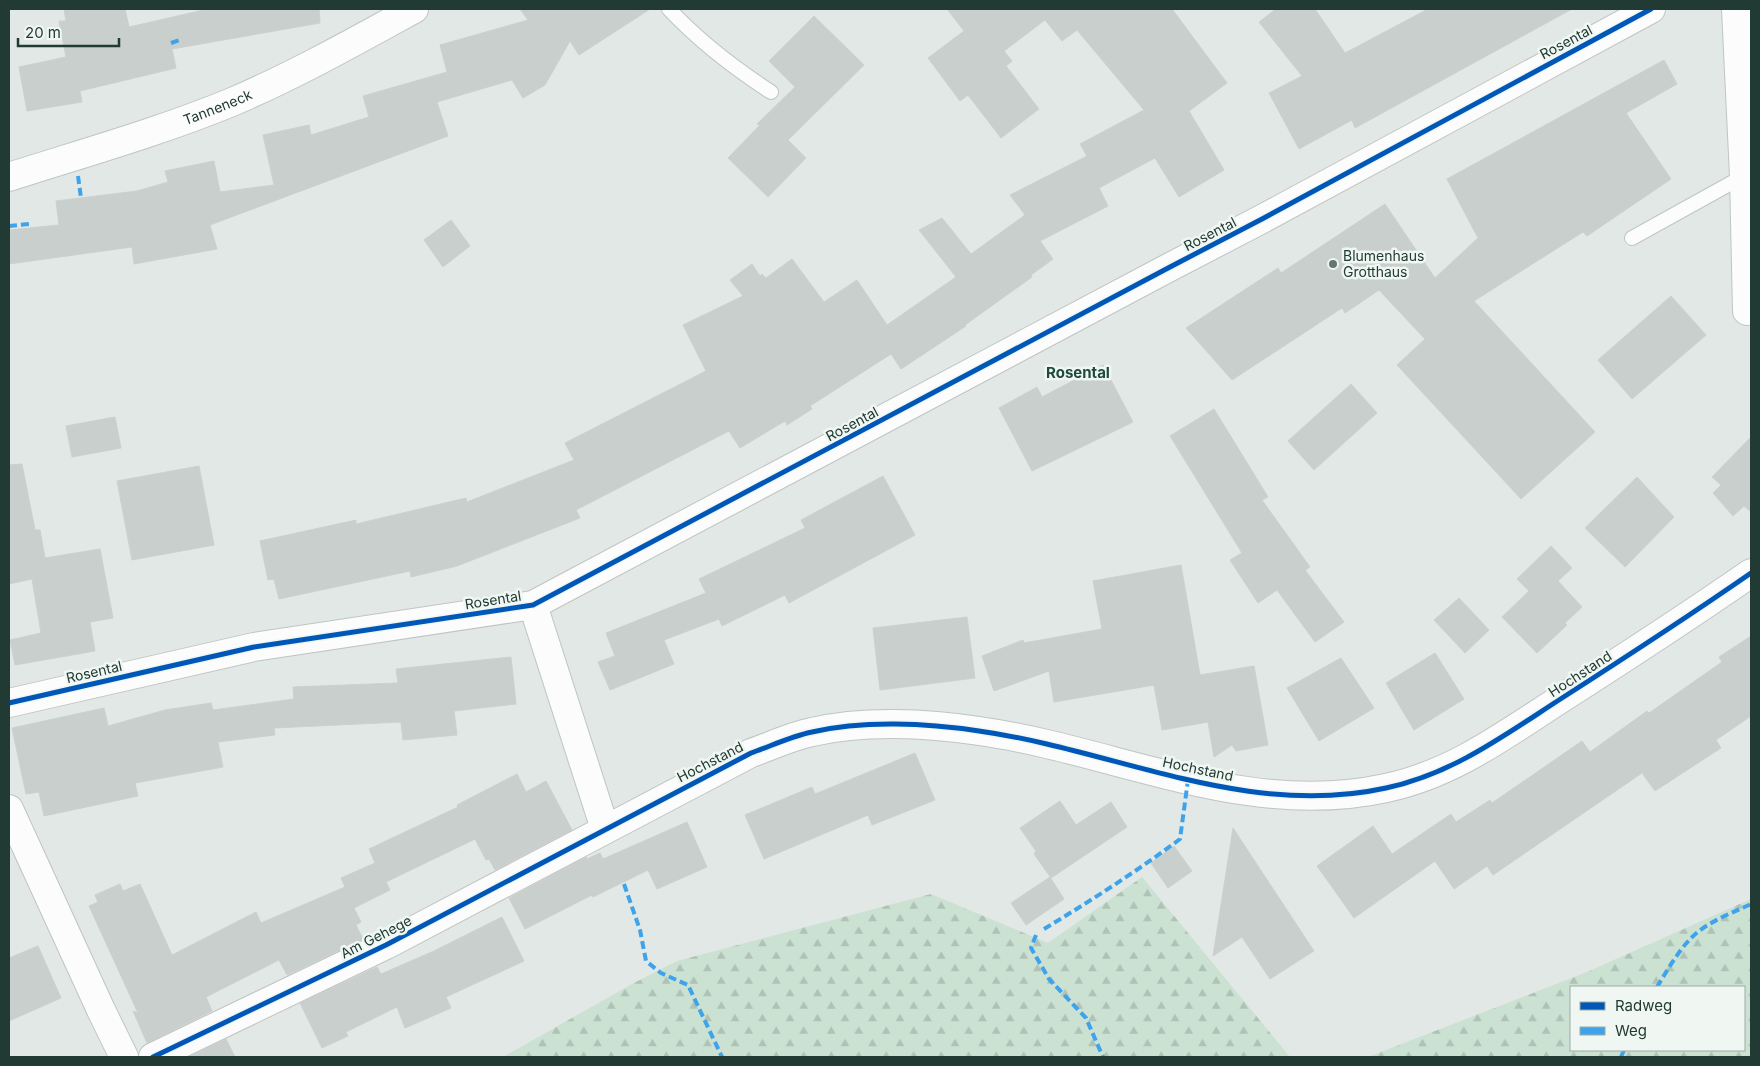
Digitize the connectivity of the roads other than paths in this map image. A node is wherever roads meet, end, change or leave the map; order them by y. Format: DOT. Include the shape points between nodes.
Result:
graph roads {
  1 [pos="414,9"];
  2 [pos="669,9"];
  3 [pos="1651,9"];
  4 [pos="1741,16"];
  5 [pos="771,92"];
  6 [pos="9,177"];
  7 [pos="1747,190"];
  8 [pos="1632,238"];
  9 [pos="1747,310"];
  10 [pos="1751,573"];
  11 [pos="533,605"];
  12 [pos="9,703"];
  13 [pos="9,809"];
  14 [pos="605,829"];
  15 [pos="124,1057"];
  16 [pos="153,1057"];
  1 -- 6 [label="street, Tanneneck" via="333,55 232,102 122,142"];
  2 -- 5 [label="lane" via="690,32"];
  3 -- 11 [label="street, Rosental"];
  4 -- 7 [label="street"];
  7 -- 8 [label="lane"];
  7 -- 9 [label="street"];
  10 -- 14 [label="street, Hochstand" via="1665,633 1480,751 1436,774 1384,789 1324,797 1285,796 1188,780 981,731 937,726 864,726 811,732 751,753"];
  11 -- 12 [label="street, Rosental" via="254,647"];
  11 -- 14 [label="street"];
  13 -- 15 [label="street"];
  14 -- 16 [label="street, Am Gehege" via="386,945"];
}
